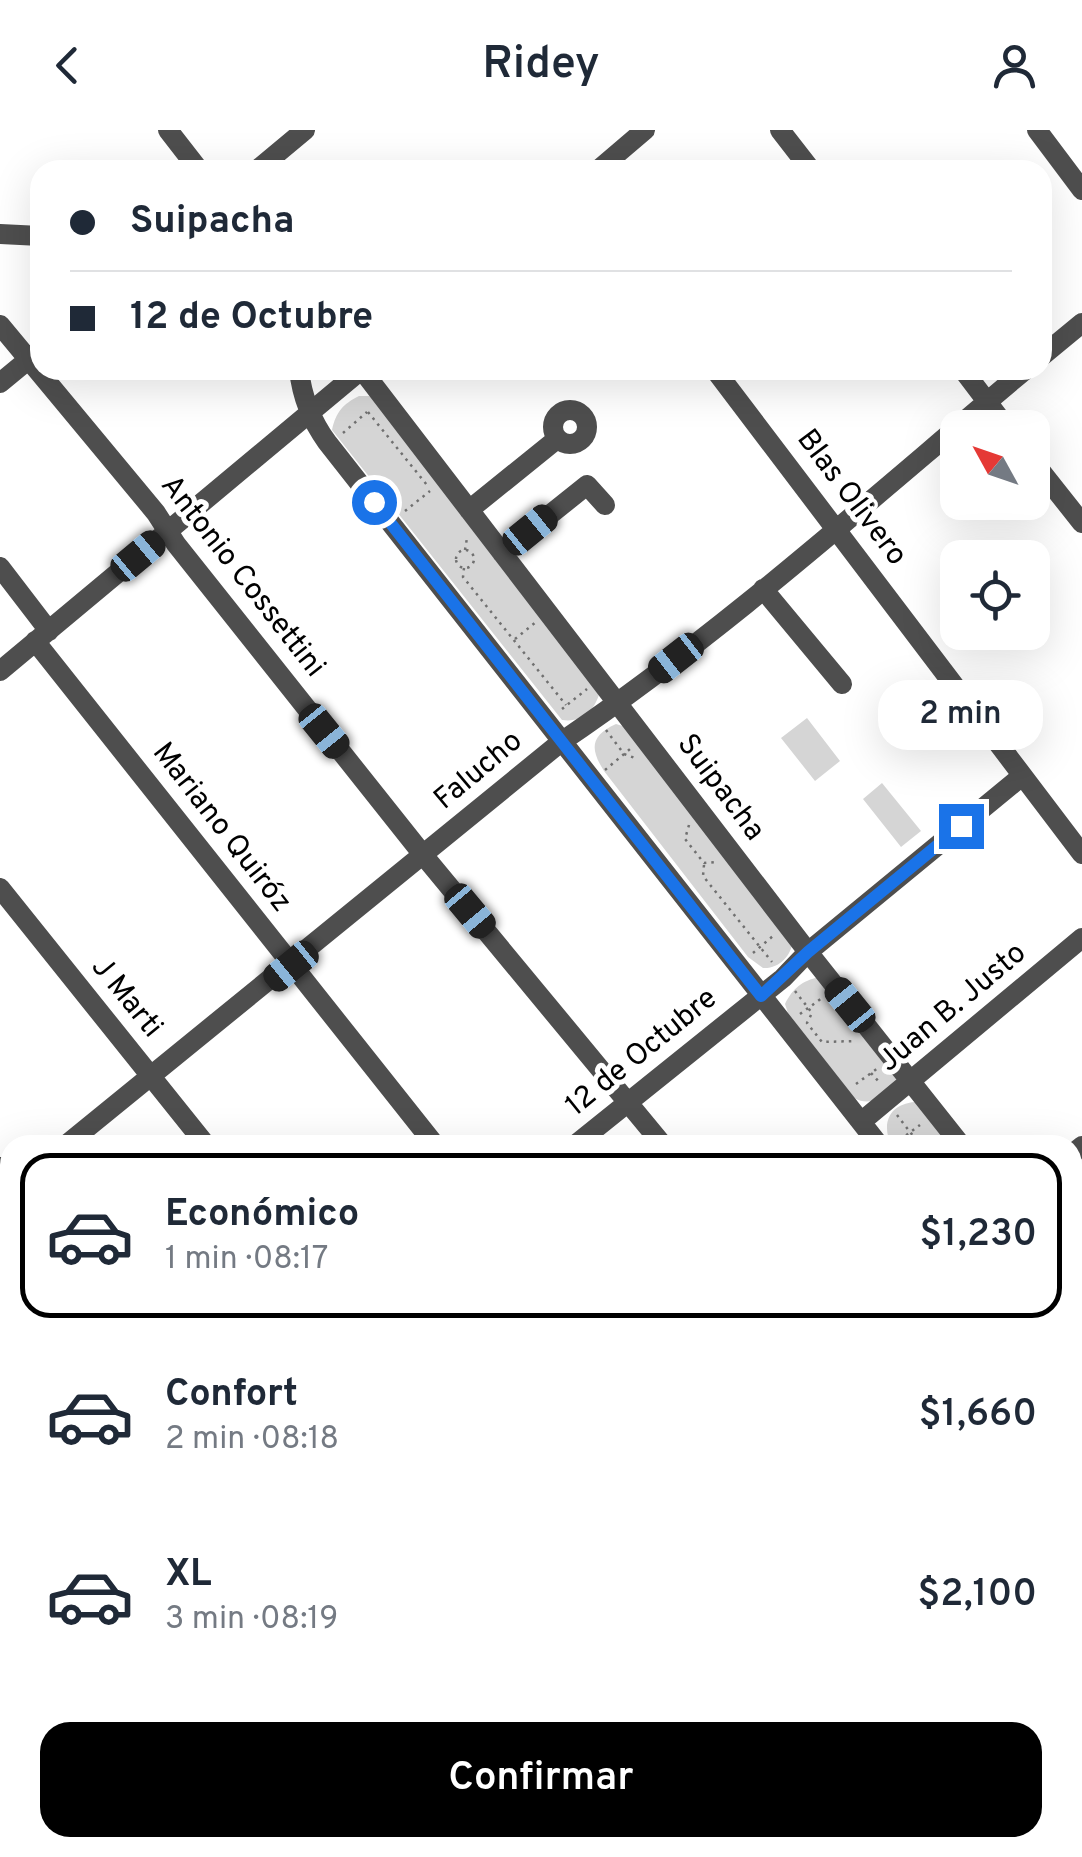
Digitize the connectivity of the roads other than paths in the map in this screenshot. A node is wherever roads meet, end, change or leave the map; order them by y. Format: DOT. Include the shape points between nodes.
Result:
graph roads {
  1 [pos="168,130"];
  2 [pos="305,130"];
  3 [pos="646,130"];
  4 [pos="780,130"];
  5 [pos="1037,130"];
  6 [pos="191,160"];
  7 [pos="269,160"];
  8 [pos="610,160"];
  9 [pos="802,160"];
  10 [pos="1082,190"];
  11 [pos="0,234"];
  12 [pos="30,236"];
  13 [pos="1082,323"];
  14 [pos="0,325"];
  15 [pos="1052,348"];
  16 [pos="30,351"];
  17 [pos="30,358"];
  18 [pos="53,380"];
  19 [pos="295,380"];
  20 [pos="301,380"];
  21 [pos="344,380"];
  22 [pos="369,380"];
  23 [pos="723,380"];
  24 [pos="970,380"];
  25 [pos="1013,380"];
  26 [pos="0,383"];
  27 [pos="306,402"];
  28 [pos="987,402"];
  29 [pos="993,410"];
  30 [pos="557,439"];
  31 [pos="1050,483"];
  32 [pos="605,505"];
  33 [pos="469,510"];
  34 [pos="1082,523"];
  35 [pos="838,530"];
  36 [pos="168,532"];
  37 [pos="502,553"];
  38 [pos="0,567"];
  39 [pos="763,589"];
  40 [pos="42,636"];
  41 [pos="0,671"];
  42 [pos="842,684"];
  43 [pos="618,704"];
  44 [pos="561,742"];
  45 [pos="1022,776"];
  46 [pos="1082,854"];
  47 [pos="424,856"];
  48 [pos="0,888"];
  49 [pos="1082,938"];
  50 [pos="808,952"];
  51 [pos="291,966"];
  52 [pos="761,996"];
  53 [pos="151,1078"];
  54 [pos="913,1082"];
  55 [pos="629,1103"];
  56 [pos="861,1122"];
  57 [pos="79,1135"];
  58 [pos="198,1135"];
  59 [pos="427,1135"];
  60 [pos="588,1135"];
  61 [pos="656,1135"];
  62 [pos="871,1135"];
  63 [pos="954,1135"];
  1 -- 6 [label="street"];
  2 -- 7 [label="street"];
  3 -- 8 [label="street"];
  4 -- 9 [label="street"];
  5 -- 10 [label="street"];
  11 -- 12 [label="street"];
  13 -- 15 [label="street"];
  14 -- 16 [label="street, Antonio Cossettini"];
  17 -- 26 [label="street"];
  18 -- 36 [label="street, Antonio Cossettini"];
  19 -- 27 [label="street"];
  20 -- 27 [label="street"];
  21 -- 27 [label="street"];
  22 -- 33 [label="street, Suipacha"];
  23 -- 35 [label="street, Blas Olivero"];
  24 -- 28 [label="street"];
  25 -- 28 [label="street, Falucho"];
  27 -- 36 [label="street"];
  27 -- 44 [label="street" via="327,442"];
  28 -- 29 [label="street"];
  28 -- 35 [label="street, Falucho"];
  30 -- 33 [label="street"];
  31 -- 34 [label="street"];
  32 -- 37 [label="street" via="586,485"];
  33 -- 37 [label="street, Suipacha"];
  35 -- 39 [label="street, Falucho"];
  35 -- 45 [label="street, Blas Olivero"];
  36 -- 40 [label="street"];
  36 -- 47 [label="street, Antonio Cossettini"];
  37 -- 43 [label="street, Suipacha"];
  38 -- 40 [label="street, Mariano Quiróz"];
  39 -- 42 [label="street"];
  39 -- 43 [label="street, Falucho"];
  40 -- 41 [label="street"];
  40 -- 51 [label="street, Mariano Quiróz"];
  43 -- 44 [label="street, Falucho"];
  43 -- 50 [label="street, Suipacha"];
  44 -- 47 [label="street, Falucho"];
  44 -- 52 [label="street"];
  45 -- 46 [label="street, Blas Olivero"];
  45 -- 50 [label="street, 12 de Octubre"];
  47 -- 51 [label="street, Falucho"];
  47 -- 55 [label="street, Antonio Cossettini"];
  48 -- 53 [label="street, J Marti"];
  49 -- 54 [label="street, Juan B. Justo"];
  50 -- 52 [label="street, 12 de Octubre"];
  50 -- 54 [label="street, Suipacha"];
  51 -- 53 [label="street, Falucho"];
  51 -- 59 [label="street, Mariano Quiróz"];
  52 -- 55 [label="street, 12 de Octubre"];
  52 -- 56 [label="street"];
  53 -- 57 [label="street, Falucho"];
  53 -- 58 [label="street, J Marti"];
  54 -- 56 [label="street, Juan B. Justo"];
  54 -- 63 [label="street, Suipacha"];
  55 -- 60 [label="street, 12 de Octubre"];
  55 -- 61 [label="street, Antonio Cossettini"];
  56 -- 62 [label="street"];
}
